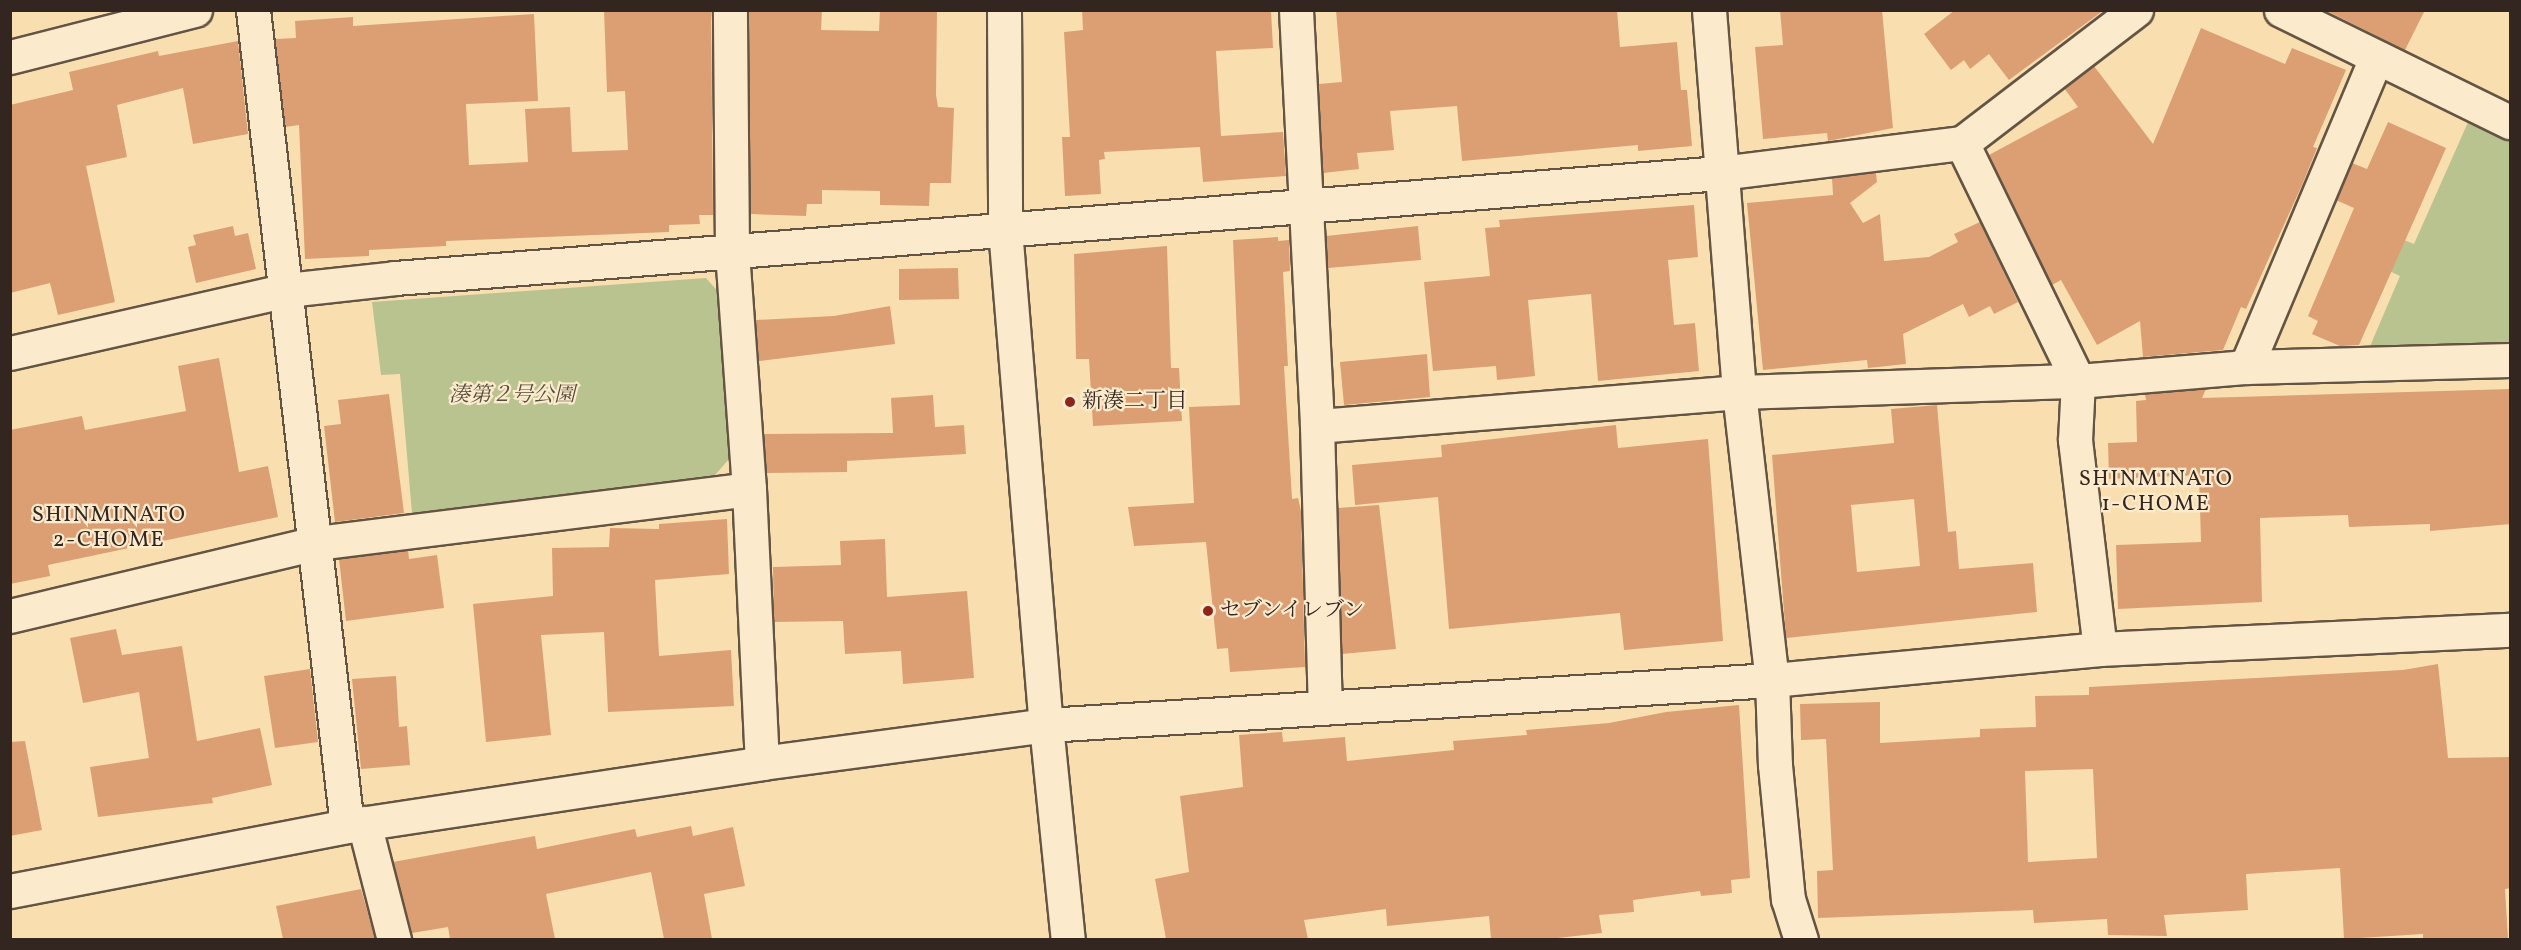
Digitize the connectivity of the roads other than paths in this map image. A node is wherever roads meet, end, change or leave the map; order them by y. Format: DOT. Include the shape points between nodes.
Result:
graph roads {
  1 [pos="195,10"];
  2 [pos="253,10"];
  3 [pos="730,10"];
  4 [pos="1004,10"];
  5 [pos="1296,10"];
  6 [pos="1709,10"];
  7 [pos="2136,10"];
  8 [pos="2280,10"];
  9 [pos="10,57"];
  10 [pos="2376,57"];
  11 [pos="2511,122"];
  12 [pos="1962,143"];
  13 [pos="1720,173"];
  14 [pos="1303,206"];
  15 [pos="1005,229"];
  16 [pos="732,250"];
  17 [pos="287,290"];
  18 [pos="10,353"];
  19 [pos="2511,360"];
  20 [pos="2246,367"];
  21 [pos="2078,381"];
  22 [pos="1739,392"];
  23 [pos="1317,426"];
  24 [pos="749,489"];
  25 [pos="316,543"];
  26 [pos="10,616"];
  27 [pos="2511,630"];
  28 [pos="2100,649"];
  29 [pos="1772,680"];
  30 [pos="1324,708"];
  31 [pos="1046,725"];
  32 [pos="762,763"];
  33 [pos="355,824"];
  34 [pos="10,891"];
  35 [pos="394,939"];
  36 [pos="1068,939"];
  37 [pos="1801,939"];
  1 -- 9 [label="street"];
  2 -- 17 [label="street"];
  3 -- 16 [label="street"];
  4 -- 15 [label="street"];
  5 -- 14 [label="street"];
  6 -- 13 [label="street"];
  7 -- 12 [label="street"];
  8 -- 10 [label="street"];
  10 -- 11 [label="street"];
  10 -- 20 [label="street"];
  12 -- 13 [label="street"];
  12 -- 21 [label="street"];
  13 -- 14 [label="street"];
  13 -- 22 [label="street"];
  14 -- 15 [label="street"];
  14 -- 23 [label="street"];
  15 -- 16 [label="street"];
  15 -- 31 [label="street"];
  16 -- 17 [label="street"];
  16 -- 24 [label="street"];
  17 -- 18 [label="street"];
  17 -- 25 [label="street"];
  19 -- 20 [label="street"];
  20 -- 21 [label="street"];
  21 -- 22 [label="street"];
  21 -- 28 [label="street" via="2075,440"];
  22 -- 23 [label="street"];
  22 -- 29 [label="street"];
  23 -- 30 [label="street"];
  24 -- 25 [label="street"];
  24 -- 32 [label="street"];
  25 -- 26 [label="street"];
  25 -- 33 [label="street"];
  27 -- 28 [label="street"];
  28 -- 29 [label="street"];
  29 -- 30 [label="street"];
  29 -- 37 [label="street" via="1774,765 1788,899"];
  30 -- 31 [label="street"];
  31 -- 32 [label="street"];
  31 -- 36 [label="street"];
  32 -- 33 [label="street"];
  33 -- 34 [label="street"];
  33 -- 35 [label="street"];
}
